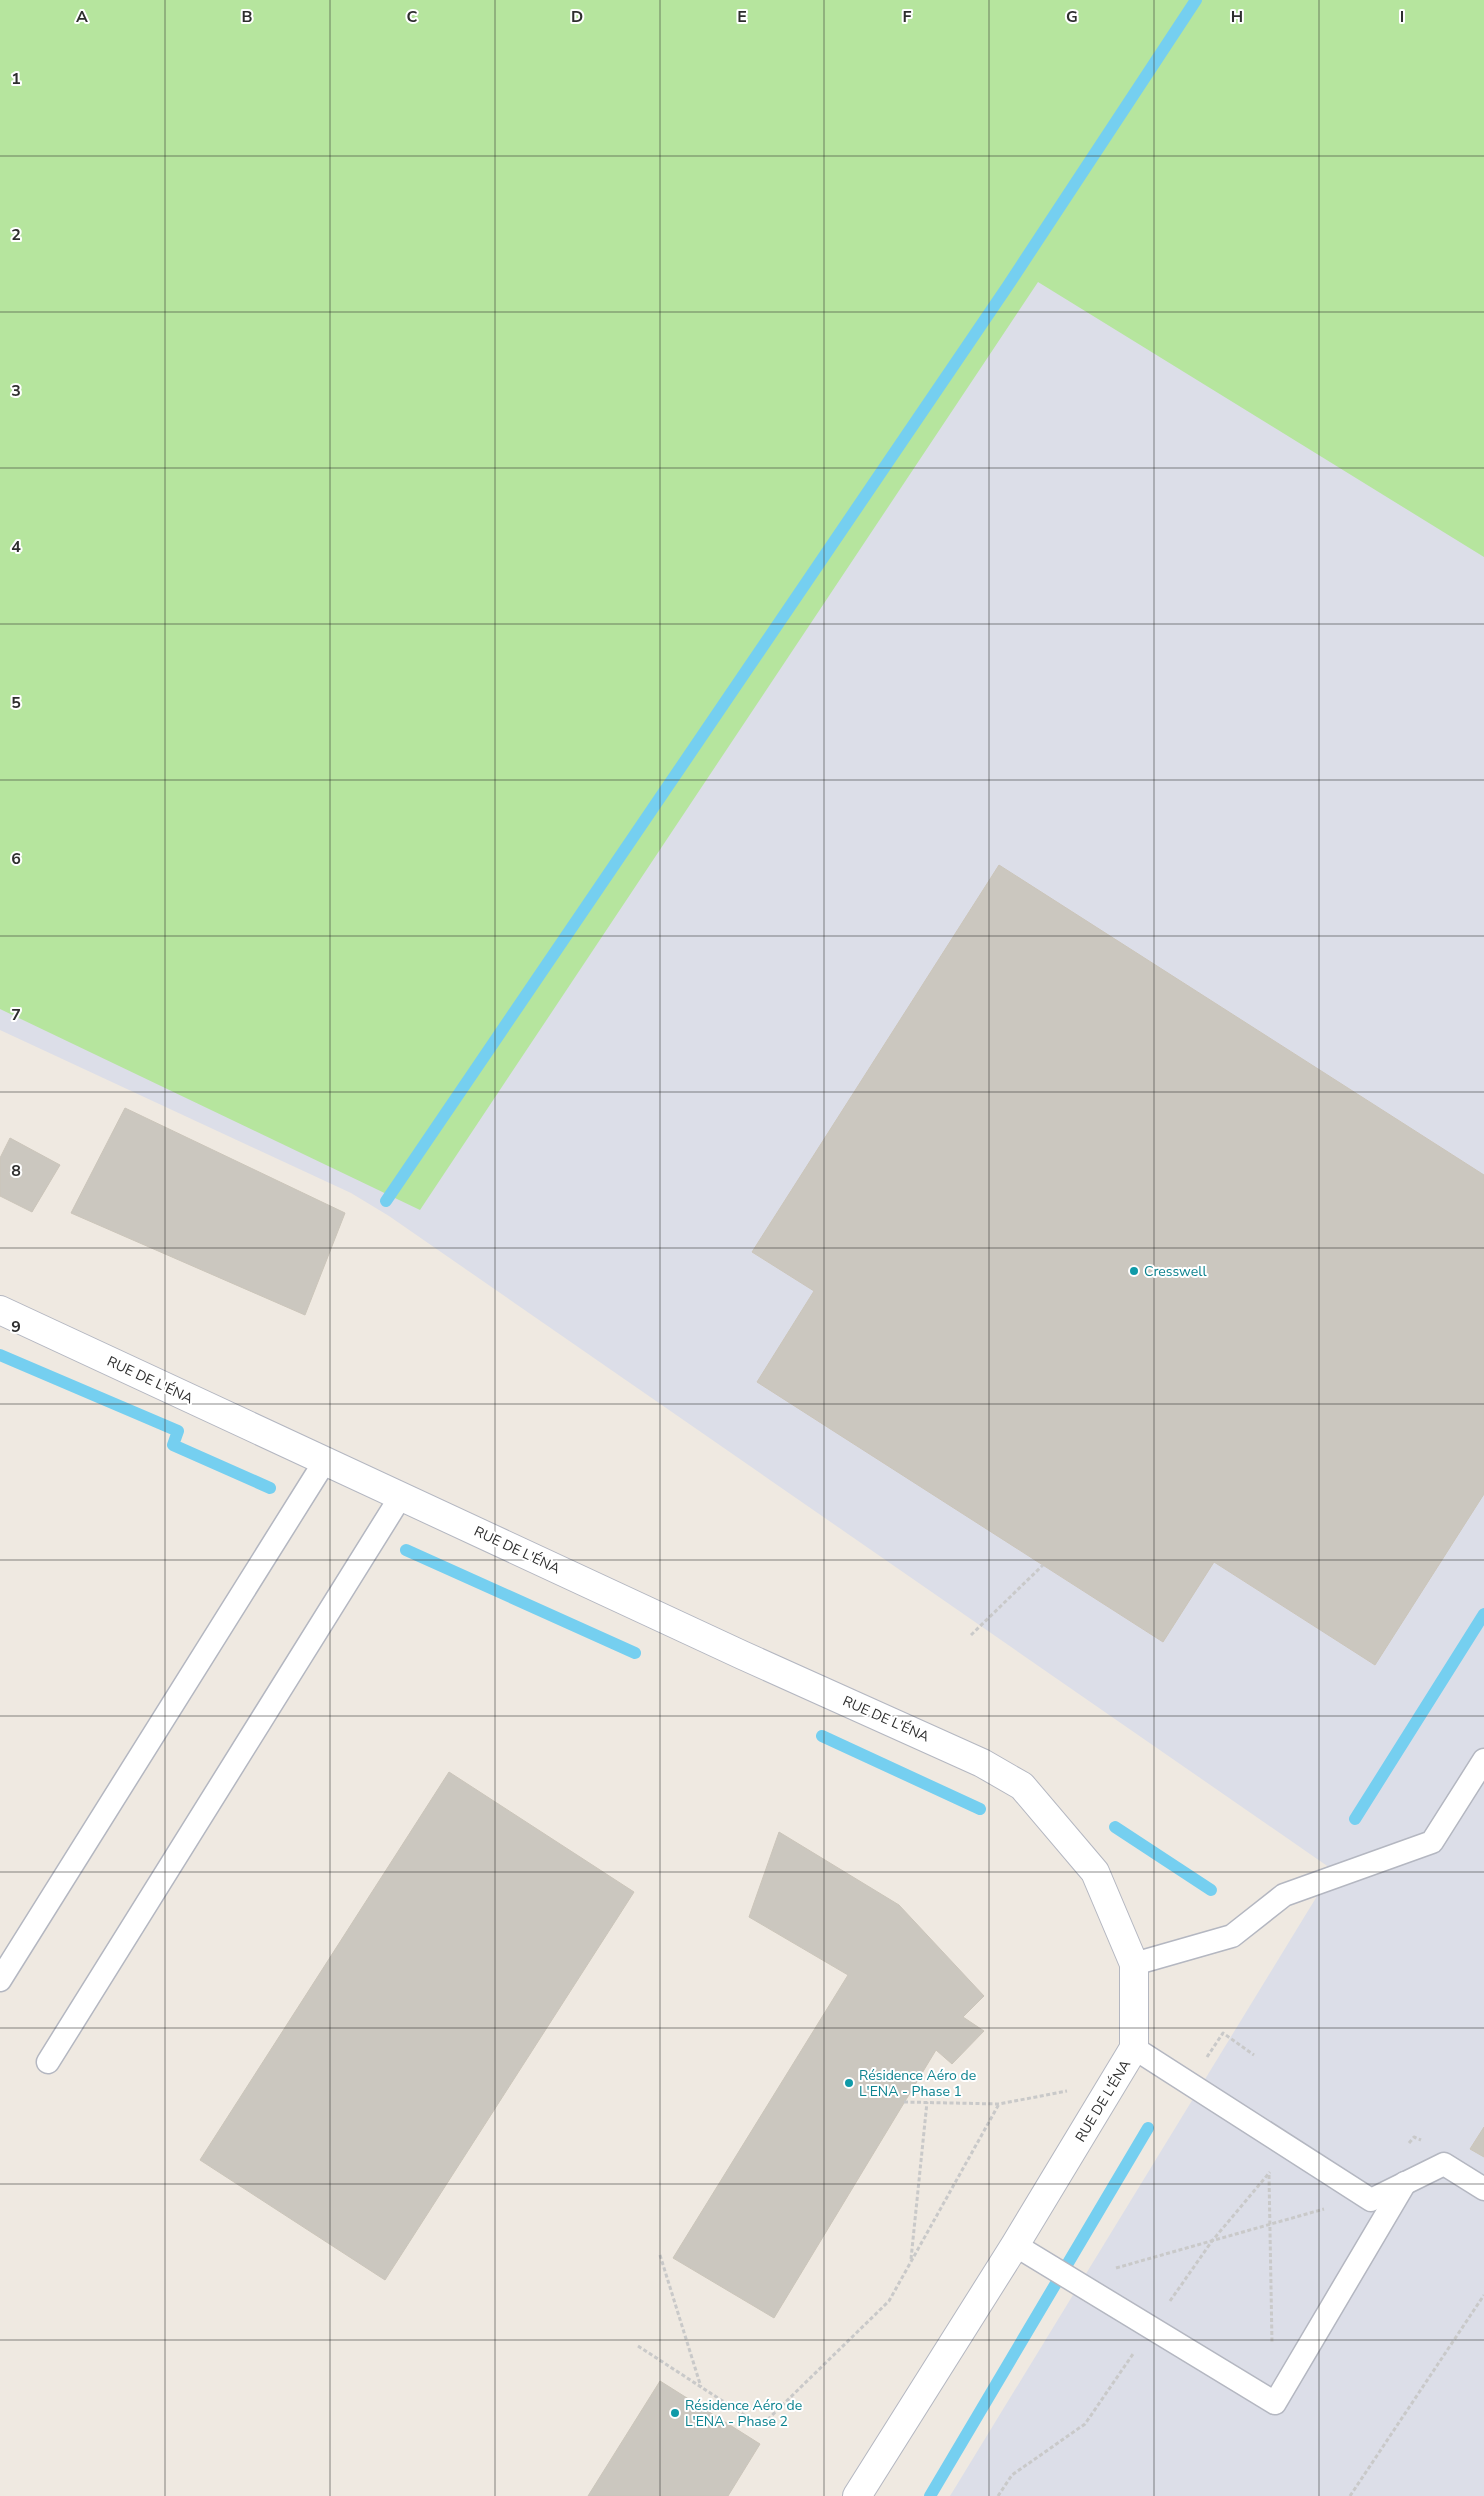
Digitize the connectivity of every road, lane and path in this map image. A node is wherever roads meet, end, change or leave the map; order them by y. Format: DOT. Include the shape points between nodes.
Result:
graph roads {
  1 [pos="0,1310"];
  2 [pos="325,1461"];
  3 [pos="401,1496"];
  4 [pos="1043,1565"];
  5 [pos="971,1635"];
  6 [pos="1484,1760"];
  7 [pos="1134,1964"];
  8 [pos="0,1980"];
  9 [pos="1134,2048"];
  10 [pos="48,2062"];
  11 [pos="1038,2095"];
  12 [pos="904,2102"];
  13 [pos="927,2102"];
  14 [pos="998,2104"];
  15 [pos="1285,2146"];
  16 [pos="1269,2174"];
  17 [pos="1405,2183"];
  18 [pos="1484,2189"];
  19 [pos="1328,2202"];
  20 [pos="1212,2241"];
  21 [pos="1015,2245"];
  22 [pos="660,2256"];
  23 [pos="910,2262"];
  24 [pos="1112,2269"];
  25 [pos="1484,2295"];
  26 [pos="1151,2328"];
  27 [pos="1271,2332"];
  28 [pos="638,2346"];
  29 [pos="701,2388"];
  30 [pos="857,2496"];
  31 [pos="998,2496"];
  32 [pos="1350,2496"];
  1 -- 2 [label="street, RUE DE L'ÉNA"];
  2 -- 3 [label="street, RUE DE L'ÉNA"];
  2 -- 8 [label="lane"];
  3 -- 7 [label="street, RUE DE L'ÉNA" via="982,1763 1022,1786 1095,1872"];
  3 -- 10 [label="lane"];
  4 -- 5 [label="path"];
  6 -- 7 [label="lane" via="1432,1842 1284,1895 1232,1936"];
  7 -- 9 [label="street, RUE DE L'ÉNA"];
  9 -- 15 [label="lane"];
  9 -- 21 [label="street, RUE DE L'ÉNA"];
  11 -- 14 [label="path"];
  12 -- 13 [label="path"];
  13 -- 14 [label="path"];
  13 -- 23 [label="path"];
  14 -- 23 [label="path"];
  15 -- 16 [label="path"];
  15 -- 17 [label="lane" via="1371,2200"];
  16 -- 20 [label="path"];
  16 -- 27 [label="path"];
  17 -- 18 [label="lane" via="1444,2164"];
  17 -- 26 [label="lane" via="1275,2403"];
  19 -- 20 [label="path" via="1324,2209"];
  20 -- 24 [label="path"];
  20 -- 26 [label="path"];
  21 -- 26 [label="lane"];
  21 -- 30 [label="street, RUE DE L'ÉNA"];
  22 -- 29 [label="path"];
  23 -- 29 [label="path" via="888,2301 761,2426"];
  25 -- 32 [label="path"];
  26 -- 31 [label="path" via="1085,2424 1012,2475"];
  28 -- 29 [label="path"];
}
